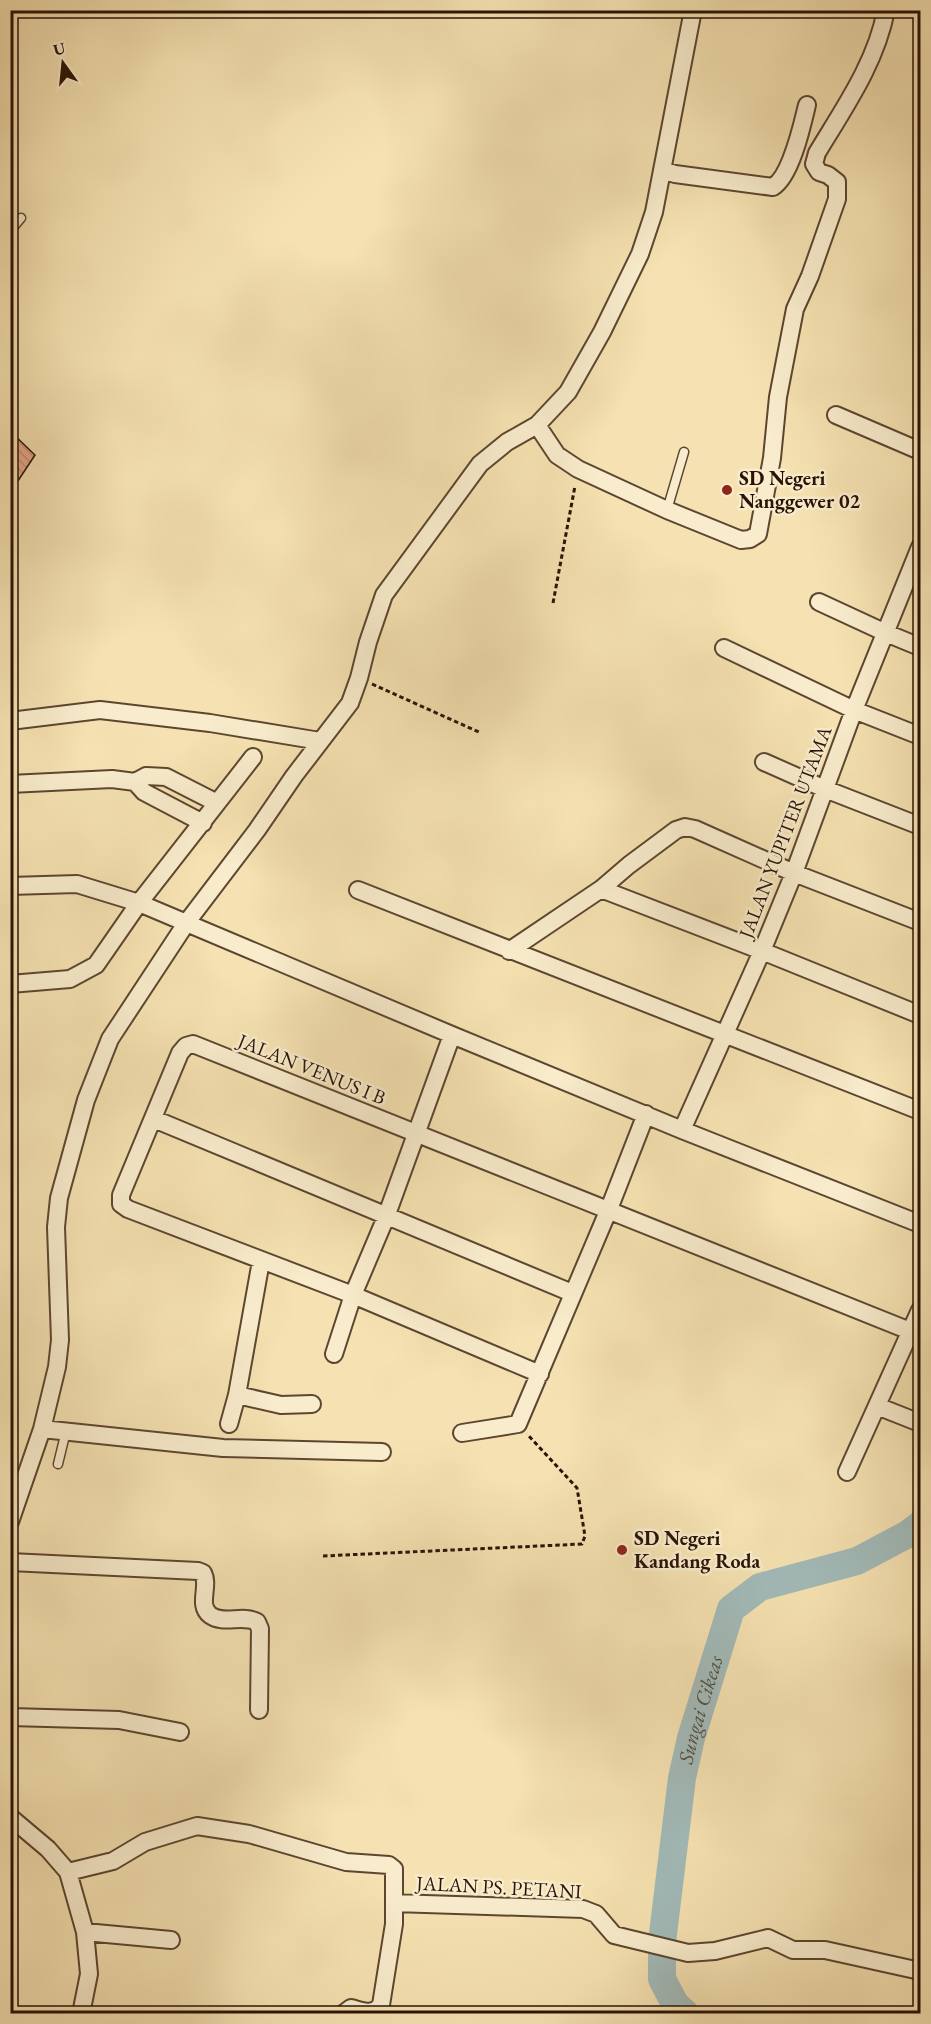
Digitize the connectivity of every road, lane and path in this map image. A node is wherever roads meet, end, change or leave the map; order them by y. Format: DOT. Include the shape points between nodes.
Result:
graph roads {
  1 [pos="693,10"];
  2 [pos="886,10"];
  3 [pos="807,105"];
  4 [pos="662,170"];
  5 [pos="21,218"];
  6 [pos="10,231"];
  7 [pos="836,415"];
  8 [pos="537,425"];
  9 [pos="921,451"];
  10 [pos="684,452"];
  11 [pos="578,469"];
  12 [pos="667,510"];
  13 [pos="920,547"];
  14 [pos="819,602"];
  15 [pos="553,603"];
  16 [pos="886,633"];
  17 [pos="921,646"];
  18 [pos="724,648"];
  19 [pos="360,678"];
  20 [pos="854,710"];
  21 [pos="10,721"];
  22 [pos="481,733"];
  23 [pos="921,736"];
  24 [pos="320,741"];
  25 [pos="253,757"];
  26 [pos="764,762"];
  27 [pos="135,782"];
  28 [pos="10,784"];
  29 [pos="825,789"];
  30 [pos="218,803"];
  31 [pos="203,823"];
  32 [pos="921,826"];
  33 [pos="794,873"];
  34 [pos="10,886"];
  35 [pos="601,889"];
  36 [pos="357,890"];
  37 [pos="139,903"];
  38 [pos="187,922"];
  39 [pos="921,922"];
  40 [pos="509,951"];
  41 [pos="762,951"];
  42 [pos="10,984"];
  43 [pos="921,1016"];
  44 [pos="725,1034"];
  45 [pos="452,1035"];
  46 [pos="921,1111"];
  47 [pos="646,1114"];
  48 [pos="153,1119"];
  49 [pos="682,1130"];
  50 [pos="417,1134"];
  51 [pos="609,1209"];
  52 [pos="386,1217"];
  53 [pos="921,1224"];
  54 [pos="261,1261"];
  55 [pos="572,1293"];
  56 [pos="353,1295"];
  57 [pos="921,1310"];
  58 [pos="916,1333"];
  59 [pos="334,1354"];
  60 [pos="540,1374"];
  61 [pos="237,1395"];
  62 [pos="312,1404"];
  63 [pos="877,1406"];
  64 [pos="921,1423"];
  65 [pos="230,1424"];
  66 [pos="518,1424"];
  67 [pos="42,1429"];
  68 [pos="66,1431"];
  69 [pos="462,1433"];
  70 [pos="382,1452"];
  71 [pos="58,1464"];
  72 [pos="847,1472"];
  73 [pos="10,1522"];
  74 [pos="323,1556"];
  75 [pos="10,1562"];
  76 [pos="259,1710"];
  77 [pos="10,1717"];
  78 [pos="180,1732"];
  79 [pos="10,1817"];
  80 [pos="68,1872"];
  81 [pos="394,1903"];
  82 [pos="85,1932"];
  83 [pos="171,1940"];
  84 [pos="921,1971"];
  85 [pos="81,2013"];
  86 [pos="343,2013"];
  1 -- 4 [label="street"];
  2 -- 12 [label="street" via="866,72 814,164 819,172 834,178 837,199 795,309 758,534 741,540"];
  3 -- 4 [label="street" via="782,180 773,187"];
  4 -- 8 [label="street" via="640,254 602,332 568,392"];
  5 -- 6 [label="lane"];
  7 -- 9 [label="street"];
  8 -- 11 [label="street" via="557,455"];
  8 -- 19 [label="street" via="480,464 384,596"];
  10 -- 12 [label="lane"];
  11 -- 12 [label="street"];
  11 -- 15 [label="path"];
  13 -- 16 [label="street, JALAN YUPITER UTAMA"];
  14 -- 16 [label="street"];
  16 -- 17 [label="street"];
  16 -- 20 [label="street, JALAN YUPITER UTAMA"];
  18 -- 20 [label="street"];
  19 -- 22 [label="path"];
  19 -- 24 [label="street" via="350,703"];
  20 -- 23 [label="street"];
  20 -- 29 [label="street, JALAN YUPITER UTAMA"];
  21 -- 24 [label="street" via="100,710"];
  24 -- 38 [label="street"];
  25 -- 30 [label="street"];
  26 -- 29 [label="street"];
  27 -- 28 [label="street" via="112,779"];
  27 -- 30 [label="street" via="146,776 166,777"];
  27 -- 31 [label="street" via="144,792"];
  29 -- 32 [label="street"];
  29 -- 33 [label="street, JALAN YUPITER UTAMA"];
  30 -- 31 [label="street"];
  31 -- 37 [label="street"];
  33 -- 35 [label="street" via="685,827"];
  33 -- 39 [label="street"];
  33 -- 41 [label="street, JALAN YUPITER UTAMA"];
  34 -- 37 [label="street" via="77,884"];
  35 -- 40 [label="street"];
  35 -- 41 [label="street"];
  36 -- 40 [label="street"];
  37 -- 38 [label="street"];
  37 -- 42 [label="street" via="88,971 70,979"];
  38 -- 45 [label="street"];
  38 -- 67 [label="street" via="110,1039 86,1100 59,1198 56,1227 60,1340"];
  40 -- 44 [label="street"];
  41 -- 43 [label="street"];
  41 -- 44 [label="street, JALAN YUPITER UTAMA"];
  44 -- 46 [label="street"];
  44 -- 49 [label="street, JALAN YUPITER UTAMA"];
  45 -- 47 [label="street"];
  45 -- 50 [label="street"];
  47 -- 49 [label="street"];
  47 -- 51 [label="street"];
  48 -- 50 [label="street, JALAN VENUS I B" via="180,1053 193,1044"];
  48 -- 52 [label="street"];
  48 -- 54 [label="street" via="121,1195 121,1204"];
  49 -- 53 [label="street"];
  50 -- 51 [label="street, JALAN VENUS I B"];
  50 -- 52 [label="street"];
  51 -- 55 [label="street"];
  51 -- 58 [label="street, JALAN VENUS I B"];
  52 -- 55 [label="street"];
  52 -- 56 [label="street"];
  54 -- 56 [label="street"];
  54 -- 61 [label="street"];
  55 -- 60 [label="street"];
  56 -- 59 [label="street"];
  56 -- 60 [label="street"];
  57 -- 58 [label="street"];
  58 -- 63 [label="street"];
  60 -- 66 [label="street"];
  61 -- 62 [label="street" via="281,1405"];
  61 -- 65 [label="street"];
  63 -- 64 [label="street"];
  63 -- 72 [label="street"];
  66 -- 69 [label="street"];
  66 -- 74 [label="path" via="577,1488 585,1536 582,1544"];
  67 -- 68 [label="street"];
  67 -- 73 [label="street"];
  68 -- 70 [label="street" via="245,1450"];
  68 -- 71 [label="lane"];
  75 -- 76 [label="street" via="203,1574 206,1612 215,1618 252,1618 260,1629"];
  77 -- 78 [label="street" via="118,1720"];
  79 -- 80 [label="street"];
  80 -- 81 [label="street" via="112,1861 145,1842 197,1826 249,1834 346,1862 389,1865 394,1869"];
  80 -- 82 [label="street"];
  81 -- 84 [label="street, JALAN PS. PETANI" via="583,1909 596,1914 614,1935 688,1953 768,1938 793,1950 825,1950"];
  81 -- 86 [label="street" via="381,2005 377,2011 351,2008"];
  82 -- 83 [label="street"];
  82 -- 85 [label="street" via="89,1974"];
}
